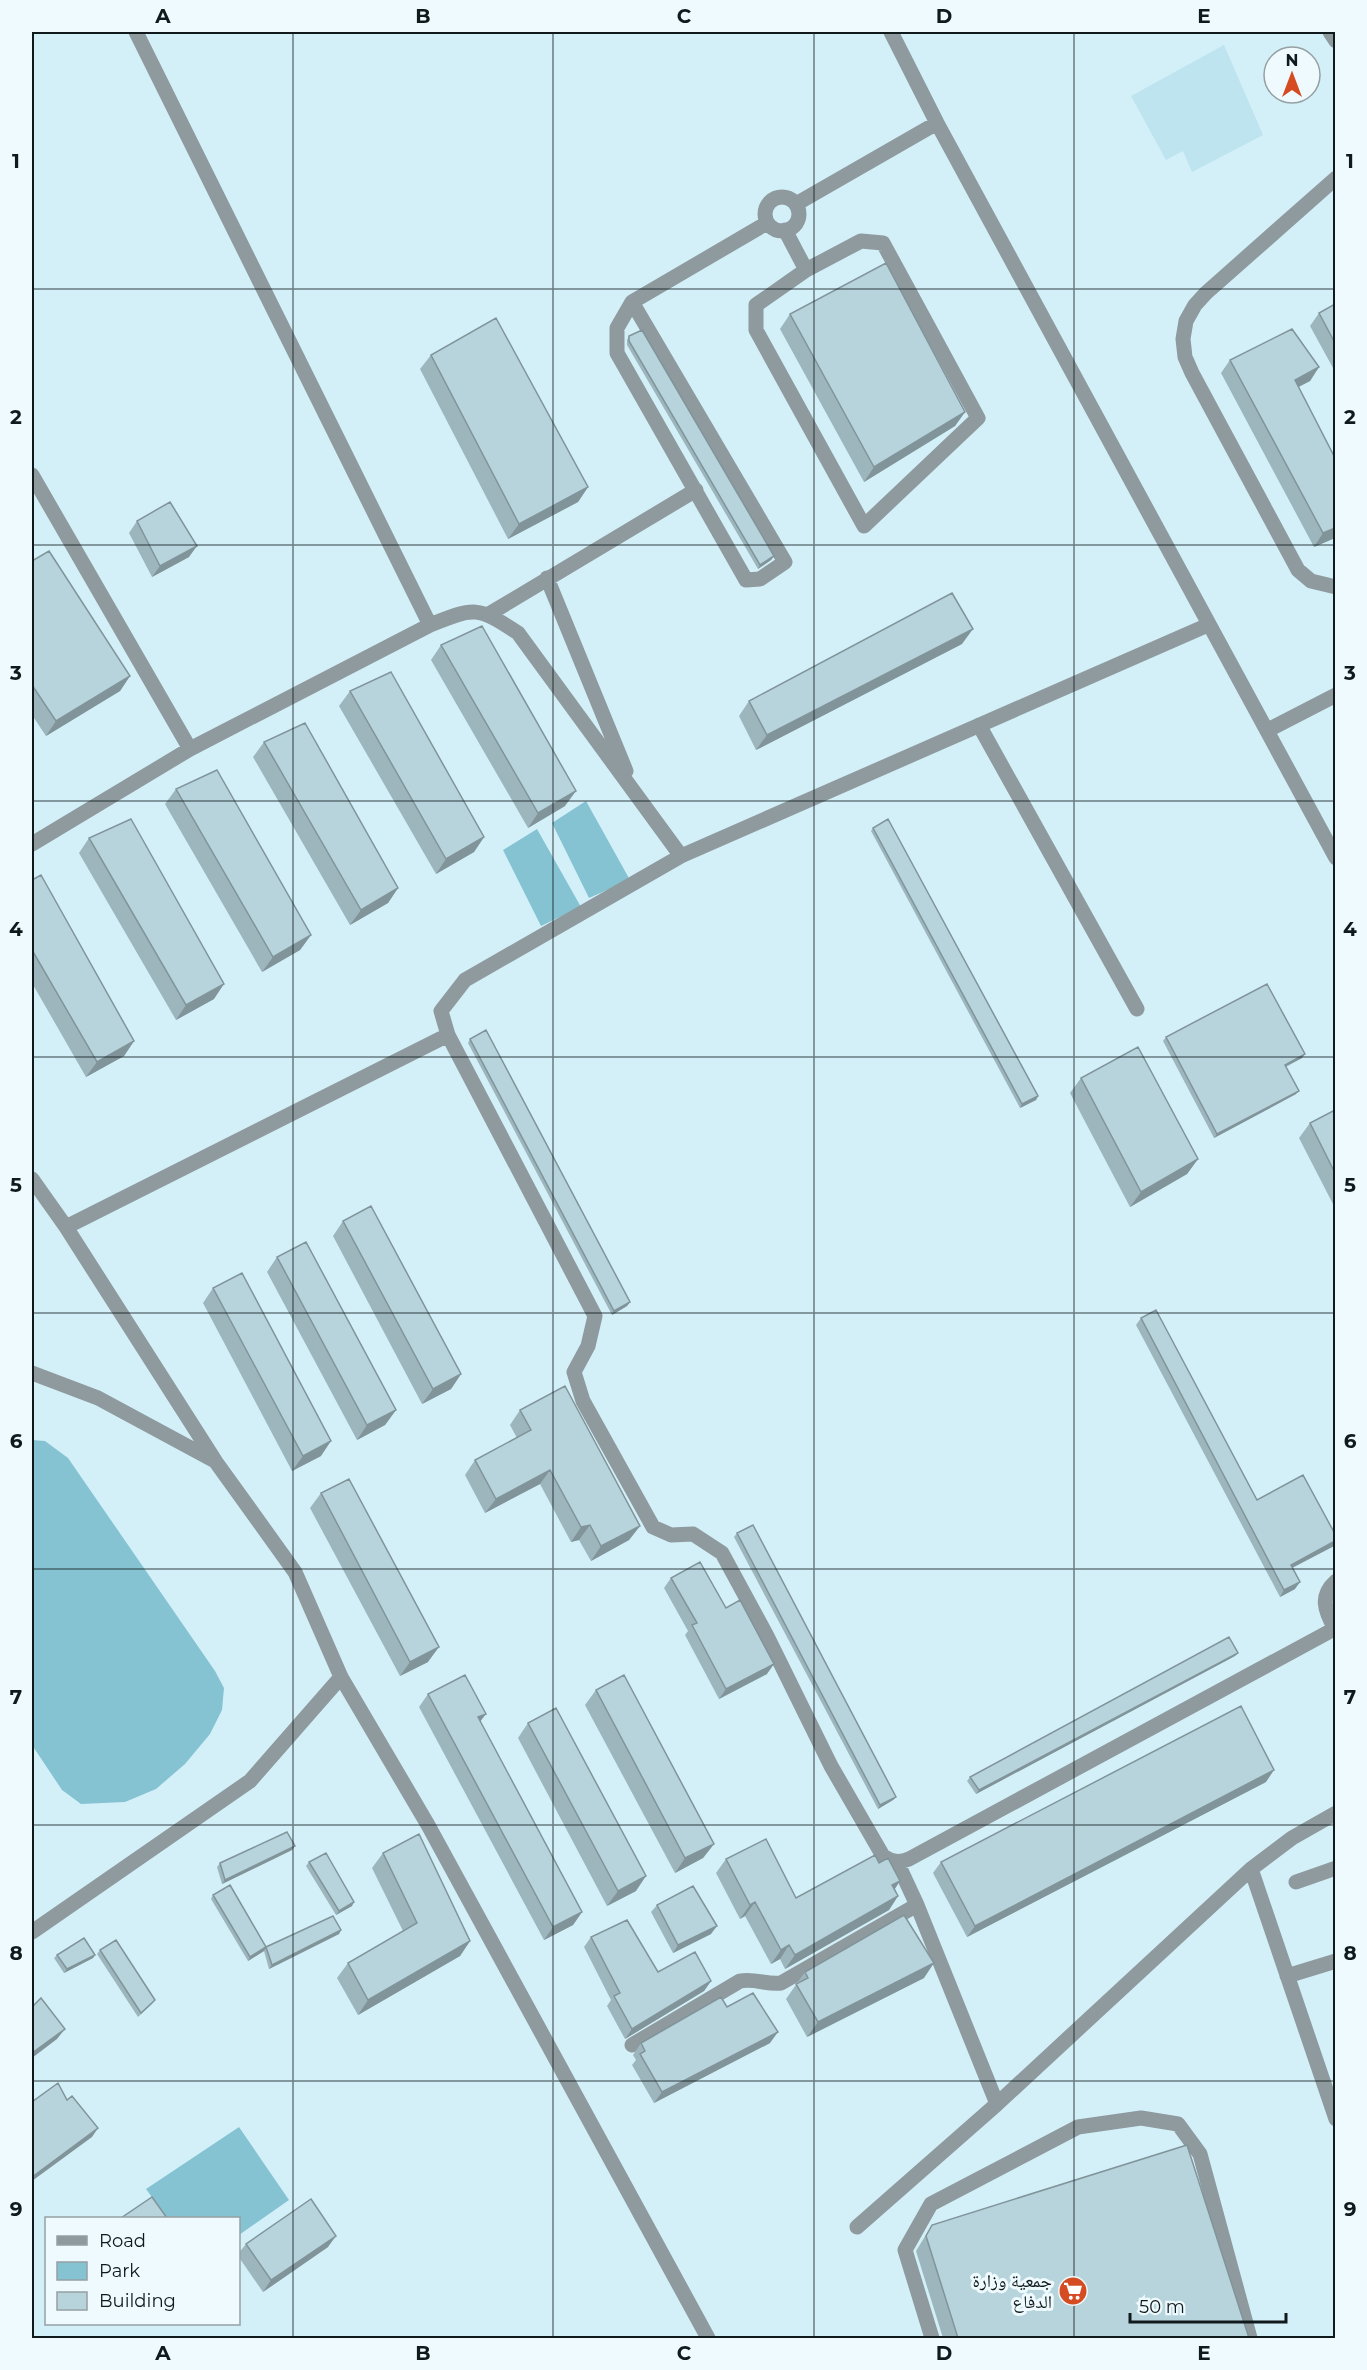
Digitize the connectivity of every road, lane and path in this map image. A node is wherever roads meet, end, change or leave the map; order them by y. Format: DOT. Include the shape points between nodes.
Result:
graph roads {
  1 [pos="136,32"];
  2 [pos="891,32"];
  3 [pos="1330,32"];
  4 [pos="1335,41"];
  5 [pos="937,123"];
  6 [pos="1335,178"];
  7 [pos="796,204"];
  8 [pos="767,224"];
  9 [pos="785,230"];
  10 [pos="806,270"];
  11 [pos="632,302"];
  12 [pos="32,475"];
  13 [pos="696,490"];
  14 [pos="547,578"];
  15 [pos="1335,587"];
  16 [pos="489,614"];
  17 [pos="430,625"];
  18 [pos="1208,625"];
  19 [pos="1335,695"];
  20 [pos="979,725"];
  21 [pos="1268,730"];
  22 [pos="190,749"];
  23 [pos="635,793"];
  24 [pos="32,844"];
  25 [pos="681,856"];
  26 [pos="1335,858"];
  27 [pos="1137,1009"];
  28 [pos="448,1035"];
  29 [pos="32,1179"];
  30 [pos="66,1227"];
  31 [pos="32,1373"];
  32 [pos="216,1462"];
  33 [pos="1335,1581"];
  34 [pos="1335,1628"];
  35 [pos="341,1677"];
  36 [pos="1335,1813"];
  37 [pos="897,1862"];
  38 [pos="1335,1868"];
  39 [pos="1251,1869"];
  40 [pos="1296,1882"];
  41 [pos="917,1905"];
  42 [pos="32,1932"];
  43 [pos="1335,1961"];
  44 [pos="1287,1977"];
  45 [pos="632,2045"];
  46 [pos="1329,2083"];
  47 [pos="997,2104"];
  48 [pos="1335,2119"];
  49 [pos="858,2227"];
  50 [pos="708,2338"];
  51 [pos="932,2338"];
  52 [pos="1250,2338"];
  1 -- 17 [label="lane"];
  2 -- 5 [label="lane"];
  3 -- 4 [label="lane"];
  5 -- 7 [label="lane"];
  5 -- 18 [label="lane"];
  6 -- 15 [label="lane" via="1206,293 1186,321 1183,339 1192,373 1298,570 1311,581"];
  7 -- 8 [label="lane" via="785,197 772,200 764,211"];
  7 -- 9 [label="lane" via="796,223"];
  8 -- 9 [label="lane"];
  8 -- 11 [label="lane"];
  9 -- 10 [label="lane"];
  10 -- 10 [label="lane" via="756,305 756,330 864,526 978,418 883,243 861,241"];
  11 -- 13 [label="lane" via="617,328 617,352"];
  11 -- 13 [label="lane" via="785,562 760,579 746,579"];
  12 -- 22 [label="lane"];
  13 -- 14 [label="lane"];
  14 -- 16 [label="lane"];
  14 -- 23 [label="lane"];
  16 -- 17 [label="lane" via="467,610"];
  16 -- 23 [label="lane" via="518,633"];
  17 -- 22 [label="lane"];
  18 -- 20 [label="lane"];
  18 -- 21 [label="lane"];
  19 -- 21 [label="lane"];
  20 -- 25 [label="lane"];
  20 -- 27 [label="lane"];
  21 -- 26 [label="lane"];
  22 -- 24 [label="lane"];
  23 -- 25 [label="lane"];
  25 -- 28 [label="lane" via="465,980 441,1011"];
  28 -- 30 [label="lane"];
  28 -- 37 [label="lane" via="595,1316 588,1346 574,1372 583,1401 653,1527 671,1535 693,1534 722,1553 831,1766 883,1856"];
  29 -- 30 [label="lane"];
  30 -- 32 [label="lane"];
  31 -- 32 [label="lane" via="98,1398"];
  32 -- 35 [label="lane" via="295,1572"];
  33 -- 34 [label="lane" via="1324,1600"];
  34 -- 37 [label="lane" via="909,1859"];
  35 -- 42 [label="lane" via="250,1781"];
  35 -- 50 [label="lane" via="428,1825"];
  36 -- 39 [label="lane" via="1292,1838"];
  37 -- 41 [label="lane"];
  38 -- 40 [label="lane"];
  39 -- 44 [label="lane"];
  39 -- 47 [label="lane"];
  41 -- 45 [label="lane" via="781,1983 740,1981"];
  41 -- 47 [label="lane"];
  43 -- 44 [label="lane"];
  44 -- 46 [label="lane"];
  46 -- 48 [label="lane"];
  47 -- 49 [label="lane"];
  51 -- 52 [label="lane" via="905,2250 932,2204 1078,2127 1141,2118 1178,2124 1200,2154"];
}
